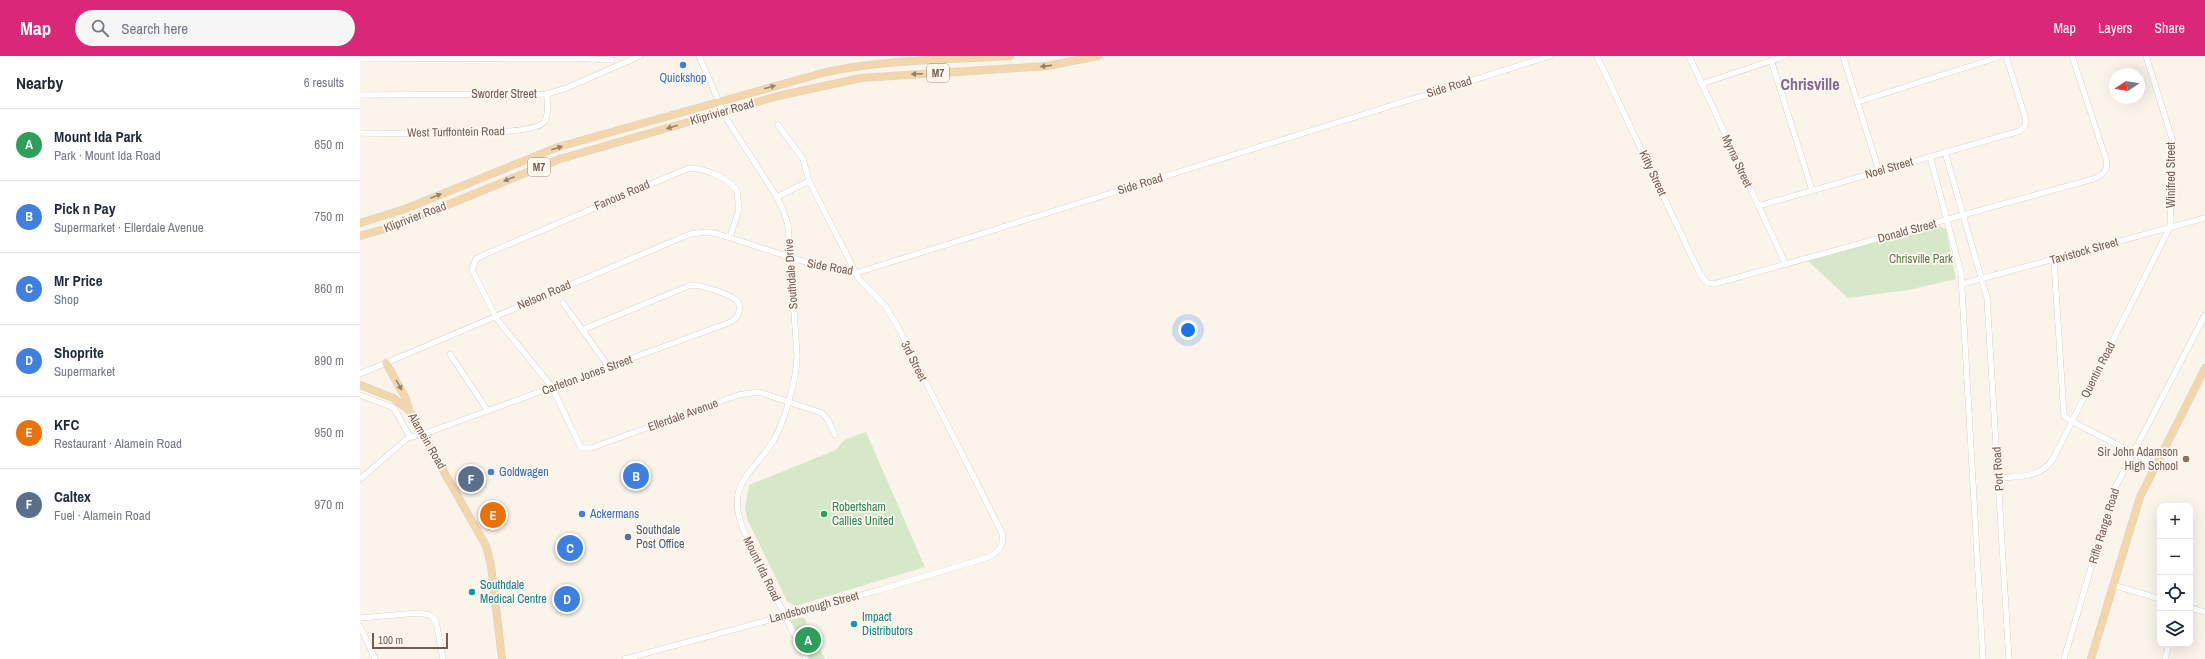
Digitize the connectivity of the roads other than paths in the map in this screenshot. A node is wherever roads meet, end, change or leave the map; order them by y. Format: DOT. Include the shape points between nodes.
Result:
graph roads {
  1 [pos="640,56"];
  2 [pos="699,56"];
  3 [pos="1010,56"];
  4 [pos="1098,56"];
  5 [pos="1550,56"];
  6 [pos="1597,56"];
  7 [pos="1689,56"];
  8 [pos="1786,56"];
  9 [pos="1843,56"];
  10 [pos="2002,56"];
  11 [pos="2006,56"];
  12 [pos="2072,56"];
  13 [pos="2146,56"];
  14 [pos="396,57"];
  15 [pos="470,57"];
  16 [pos="543,57"];
  17 [pos="612,58"];
  18 [pos="360,59"];
  19 [pos="891,59"];
  20 [pos="1771,60"];
  21 [pos="614,67"];
  22 [pos="1701,84"];
  23 [pos="547,94"];
  24 [pos="360,95"];
  25 [pos="718,102"];
  26 [pos="1858,102"];
  27 [pos="723,112"];
  28 [pos="778,125"];
  29 [pos="360,133"];
  30 [pos="1945,152"];
  31 [pos="1930,156"];
  32 [pos="1879,171"];
  33 [pos="809,181"];
  34 [pos="1812,190"];
  35 [pos="777,197"];
  36 [pos="1758,206"];
  37 [pos="1963,215"];
  38 [pos="2205,218"];
  39 [pos="1948,220"];
  40 [pos="360,223"];
  41 [pos="2170,227"];
  42 [pos="360,236"];
  43 [pos="730,237"];
  44 [pos="790,258"];
  45 [pos="2054,260"];
  46 [pos="1786,265"];
  47 [pos="856,273"];
  48 [pos="1982,279"];
  49 [pos="1714,284"];
  50 [pos="1962,284"];
  51 [pos="563,303"];
  52 [pos="2205,315"];
  53 [pos="495,316"];
  54 [pos="582,330"];
  55 [pos="450,354"];
  56 [pos="386,363"];
  57 [pos="609,367"];
  58 [pos="2205,368"];
  59 [pos="360,374"];
  60 [pos="360,385"];
  61 [pos="552,387"];
  62 [pos="360,395"];
  63 [pos="788,402"];
  64 [pos="409,410"];
  65 [pos="488,411"];
  66 [pos="2071,421"];
  67 [pos="424,434"];
  68 [pos="836,435"];
  69 [pos="410,436"];
  70 [pos="2134,453"];
  71 [pos="2155,464"];
  72 [pos="1998,478"];
  73 [pos="360,479"];
  74 [pos="738,499"];
  75 [pos="1000,549"];
  76 [pos="2113,585"];
  77 [pos="2157,598"];
  78 [pos="2193,609"];
  79 [pos="2205,612"];
  80 [pos="784,616"];
  81 [pos="360,618"];
  82 [pos="360,626"];
  83 [pos="2168,647"];
  84 [pos="374,659"];
  85 [pos="443,659"];
  86 [pos="502,659"];
  87 [pos="625,659"];
  88 [pos="806,659"];
  89 [pos="1983,659"];
  90 [pos="2009,659"];
  91 [pos="2064,659"];
  92 [pos="2091,659"];
  93 [pos="2165,659"];
  1 -- 21 [label="street, Sworder Street"];
  2 -- 25 [label="street, Southdale Drive"];
  3 -- 19 [label="main road, Kliprivier Road / M7"];
  4 -- 27 [label="main road, Kliprivier Road / M7, one-way" via="1041,66 861,78"];
  5 -- 47 [label="street, Side Road"];
  6 -- 49 [label="street, Kitty Street" via="1700,274 1707,283"];
  7 -- 22 [label="street, Myrna Street"];
  8 -- 20 [label="street"];
  9 -- 26 [label="street"];
  10 -- 26 [label="street"];
  11 -- 30 [label="street, Noel Street" via="2026,120 2025,126 2020,131"];
  12 -- 37 [label="street, Donald Street" via="2107,162 2106,169 2100,176"];
  13 -- 41 [label="street, Winifred Street" via="2173,142"];
  14 -- 15 [label="street"];
  14 -- 18 [label="street"];
  15 -- 16 [label="street"];
  16 -- 17 [label="street"];
  17 -- 21 [label="street"];
  25 -- 19 [label="main road, Kliprivier Road / M7, one-way" via="826,72"];
  20 -- 22 [label="street"];
  20 -- 34 [label="street"];
  21 -- 23 [label="street, Sworder Street"];
  22 -- 36 [label="street, Myrna Street"];
  23 -- 24 [label="street, Sworder Street"];
  23 -- 29 [label="street, West Turffontein Road" via="546,119 542,124 532,128 496,133"];
  25 -- 27 [label="street, Southdale Drive"];
  40 -- 25 [label="main road, Kliprivier Road / M7, one-way" via="405,209 558,147"];
  26 -- 32 [label="street"];
  27 -- 35 [label="street, Southdale Drive"];
  27 -- 42 [label="main road, Kliprivier Road / M7, one-way" via="560,159 398,225"];
  28 -- 33 [label="street, 3rd Street" via="803,160"];
  30 -- 31 [label="street, Noel Street"];
  30 -- 37 [label="street, Port Road"];
  31 -- 32 [label="street, Noel Street"];
  31 -- 39 [label="street, Port Road"];
  32 -- 34 [label="street, Noel Street"];
  33 -- 35 [label="street"];
  33 -- 47 [label="street, 3rd Street"];
  34 -- 36 [label="street, Noel Street"];
  35 -- 44 [label="street, Southdale Drive" via="787,221"];
  36 -- 46 [label="street, Myrna Street"];
  37 -- 39 [label="street, Donald Street"];
  37 -- 48 [label="street, Port Road"];
  38 -- 41 [label="street, Tavistock Street"];
  39 -- 46 [label="street, Donald Street"];
  39 -- 50 [label="street, Port Road"];
  41 -- 45 [label="street, Tavistock Street"];
  41 -- 66 [label="street, Quentin Road"];
  43 -- 44 [label="street, Side Road"];
  43 -- 53 [label="street, Nelson Road" via="706,232 684,236"];
  43 -- 53 [label="street, Fanous Road" via="739,210 740,202 736,191 724,180 699,169 689,168 476,260 473,273"];
  44 -- 47 [label="street, Side Road" via="824,268"];
  44 -- 63 [label="street, Southdale Drive" via="797,362"];
  45 -- 48 [label="street, Tavistock Street"];
  45 -- 66 [label="street" via="2064,416"];
  46 -- 49 [label="street, Donald Street"];
  47 -- 75 [label="street, 3rd Street" via="886,307 898,327 1001,531 1003,540"];
  48 -- 50 [label="street, Tavistock Street"];
  48 -- 72 [label="street, Port Road" via="1990,329"];
  50 -- 89 [label="street, Port Road"];
  51 -- 54 [label="street"];
  52 -- 70 [label="street, Rifle Range Road"];
  53 -- 56 [label="street, Nelson Road"];
  53 -- 61 [label="street"];
  54 -- 57 [label="street"];
  54 -- 57 [label="street, Carleton Jones Street" via="691,286 700,286 726,295 736,300 739,305 737,317 731,322"];
  55 -- 65 [label="street"];
  56 -- 59 [label="street, Nelson Road"];
  56 -- 64 [label="main road, one-way" via="406,399"];
  57 -- 61 [label="street, Carleton Jones Street"];
  58 -- 71 [label="main road, Rifle Range Road"];
  60 -- 64 [label="main road, Alamein Road" via="393,398"];
  61 -- 63 [label="street, Ellerdale Avenue" via="579,446 591,448 745,393 759,392"];
  61 -- 65 [label="street, Carleton Jones Street"];
  62 -- 69 [label="street" via="394,408"];
  63 -- 68 [label="street, Ellerdale Avenue" via="822,413"];
  63 -- 74 [label="street, Southdale Drive" via="775,438 746,474"];
  64 -- 67 [label="main road, Alamein Road"];
  65 -- 67 [label="street, Carleton Jones Street"];
  66 -- 70 [label="street"];
  66 -- 72 [label="street, Quentin Road" via="2053,459 2044,470"];
  67 -- 69 [label="street, Carleton Jones Street"];
  67 -- 86 [label="main road, Alamein Road" via="488,551"];
  69 -- 73 [label="street"];
  70 -- 71 [label="street"];
  70 -- 91 [label="street, Rifle Range Road" via="2113,494"];
  71 -- 76 [label="main road, Rifle Range Road" via="2134,512"];
  72 -- 90 [label="street, Port Road"];
  74 -- 80 [label="street, Mount Ida Road" via="738,515 743,529"];
  75 -- 80 [label="street, Landsborough Street" via="986,558"];
  76 -- 77 [label="street"];
  76 -- 92 [label="main road, Rifle Range Road"];
  78 -- 79 [label="street"];
  80 -- 87 [label="street, Landsborough Street"];
  80 -- 88 [label="street, Mount Ida Road"];
  81 -- 85 [label="street" via="418,613 430,615 436,621"];
  82 -- 84 [label="street"];
  83 -- 93 [label="street"];
}
